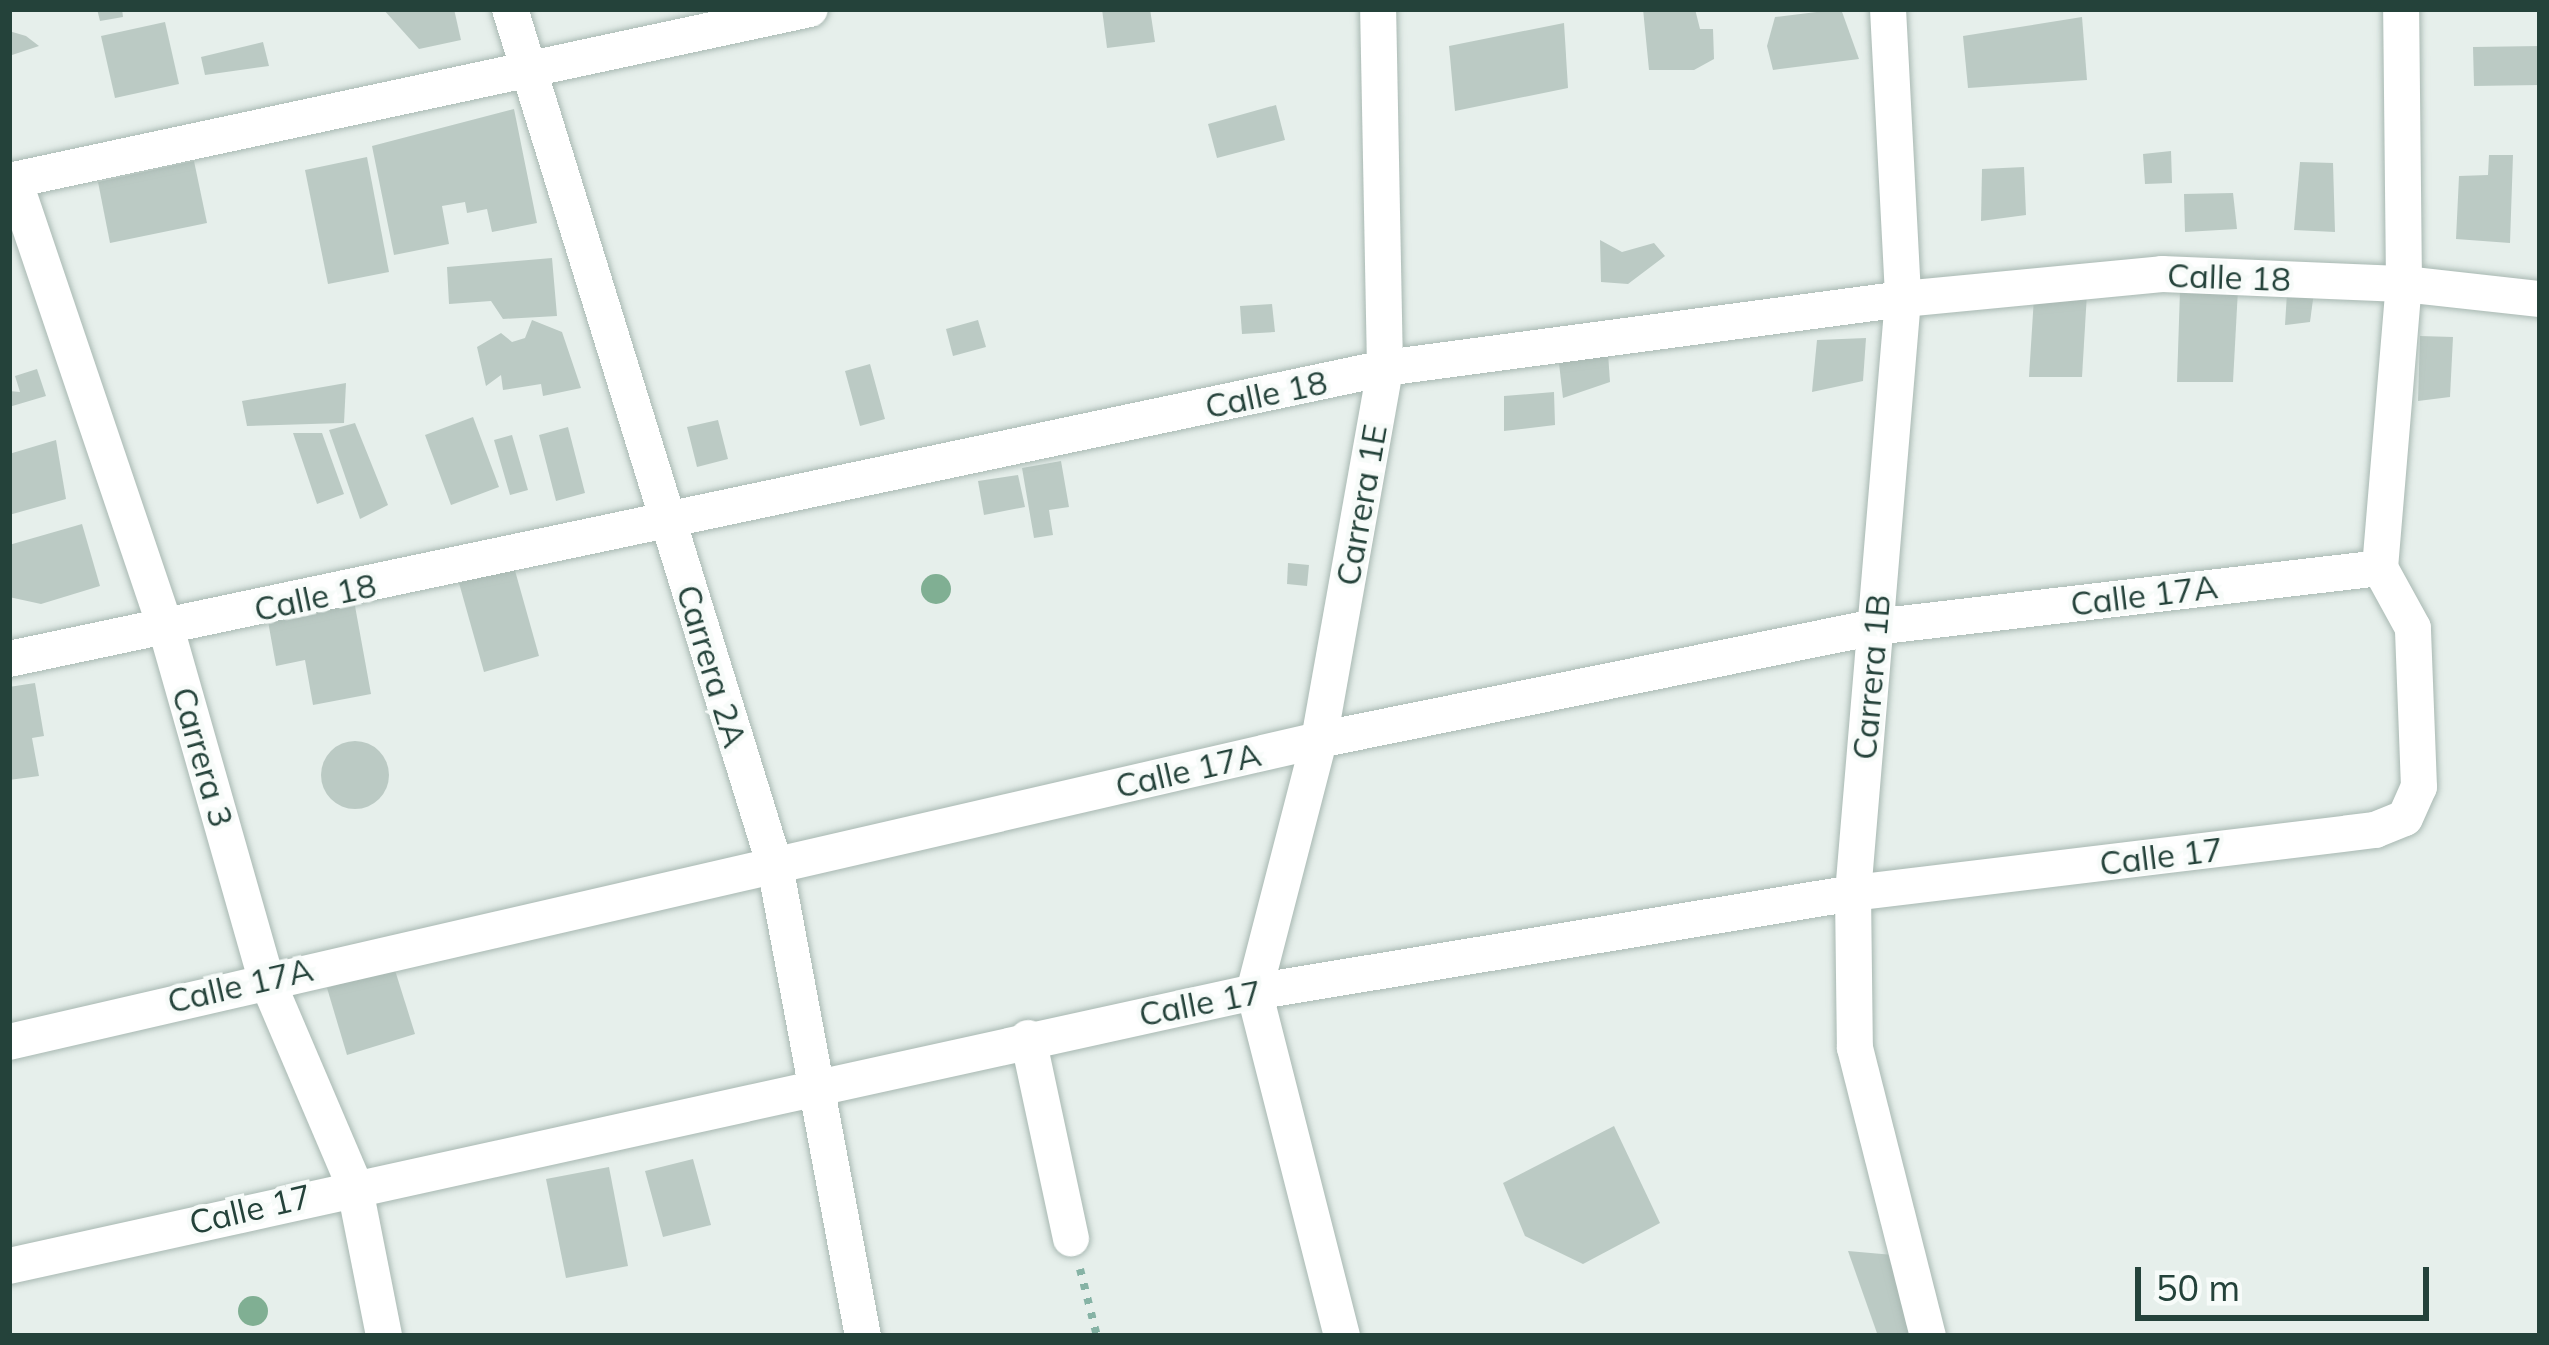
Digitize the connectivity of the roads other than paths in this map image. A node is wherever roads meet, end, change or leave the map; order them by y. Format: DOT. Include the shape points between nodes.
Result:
graph roads {
  1 [pos="510,9"];
  2 [pos="810,9"];
  3 [pos="1378,9"];
  4 [pos="1888,9"];
  5 [pos="2401,9"];
  6 [pos="528,74"];
  7 [pos="12,180"];
  8 [pos="2404,284"];
  9 [pos="1903,299"];
  10 [pos="2540,299"];
  11 [pos="1385,368"];
  12 [pos="668,524"];
  13 [pos="2380,568"];
  14 [pos="1875,626"];
  15 [pos="166,628"];
  16 [pos="9,659"];
  17 [pos="1319,740"];
  18 [pos="775,866"];
  19 [pos="1853,893"];
  20 [pos="266,978"];
  21 [pos="1255,992"];
  22 [pos="1028,1038"];
  23 [pos="9,1042"];
  24 [pos="819,1084"];
  25 [pos="354,1184"];
  26 [pos="1072,1238"];
  27 [pos="9,1266"];
  28 [pos="383,1336"];
  29 [pos="863,1336"];
  30 [pos="1342,1336"];
  31 [pos="1928,1336"];
  1 -- 6 [label="street, Carrera 2A"];
  2 -- 6 [label="street"];
  3 -- 11 [label="street, Carrera 1E"];
  4 -- 9 [label="street, Carrera 1B"];
  5 -- 8 [label="street"];
  6 -- 7 [label="street"];
  6 -- 12 [label="street, Carrera 2A"];
  7 -- 15 [label="street, Carrera 3"];
  8 -- 9 [label="street, Calle 18" via="2162,274"];
  8 -- 10 [label="street, Calle 18"];
  8 -- 13 [label="street"];
  9 -- 11 [label="street, Calle 18"];
  9 -- 14 [label="street, Carrera 1B"];
  11 -- 12 [label="street, Calle 18"];
  11 -- 17 [label="street, Carrera 1E"];
  12 -- 15 [label="street, Calle 18"];
  12 -- 18 [label="street, Carrera 2A"];
  13 -- 14 [label="street, Calle 17A"];
  13 -- 19 [label="street, Calle 17" via="2413,628 2419,787 2405,818 2375,830"];
  14 -- 17 [label="street, Calle 17A"];
  14 -- 19 [label="street, Carrera 1B"];
  15 -- 16 [label="street, Calle 18"];
  15 -- 20 [label="street, Carrera 3"];
  17 -- 18 [label="street, Calle 17A"];
  17 -- 21 [label="street, Carrera 1E"];
  18 -- 20 [label="street, Calle 17A"];
  18 -- 24 [label="street, Carrera 2A"];
  19 -- 21 [label="street, Calle 17"];
  19 -- 31 [label="street, Carrera 1B" via="1855,1048"];
  20 -- 23 [label="street, Calle 17A"];
  20 -- 25 [label="street, Carrera 3"];
  21 -- 22 [label="street, Calle 17"];
  21 -- 30 [label="street"];
  22 -- 24 [label="street, Calle 17"];
  22 -- 26 [label="street"];
  24 -- 25 [label="street, Calle 17"];
  24 -- 29 [label="street, Carrera 2A"];
  25 -- 27 [label="street, Calle 17"];
  25 -- 28 [label="street, Carrera 3"];
}
